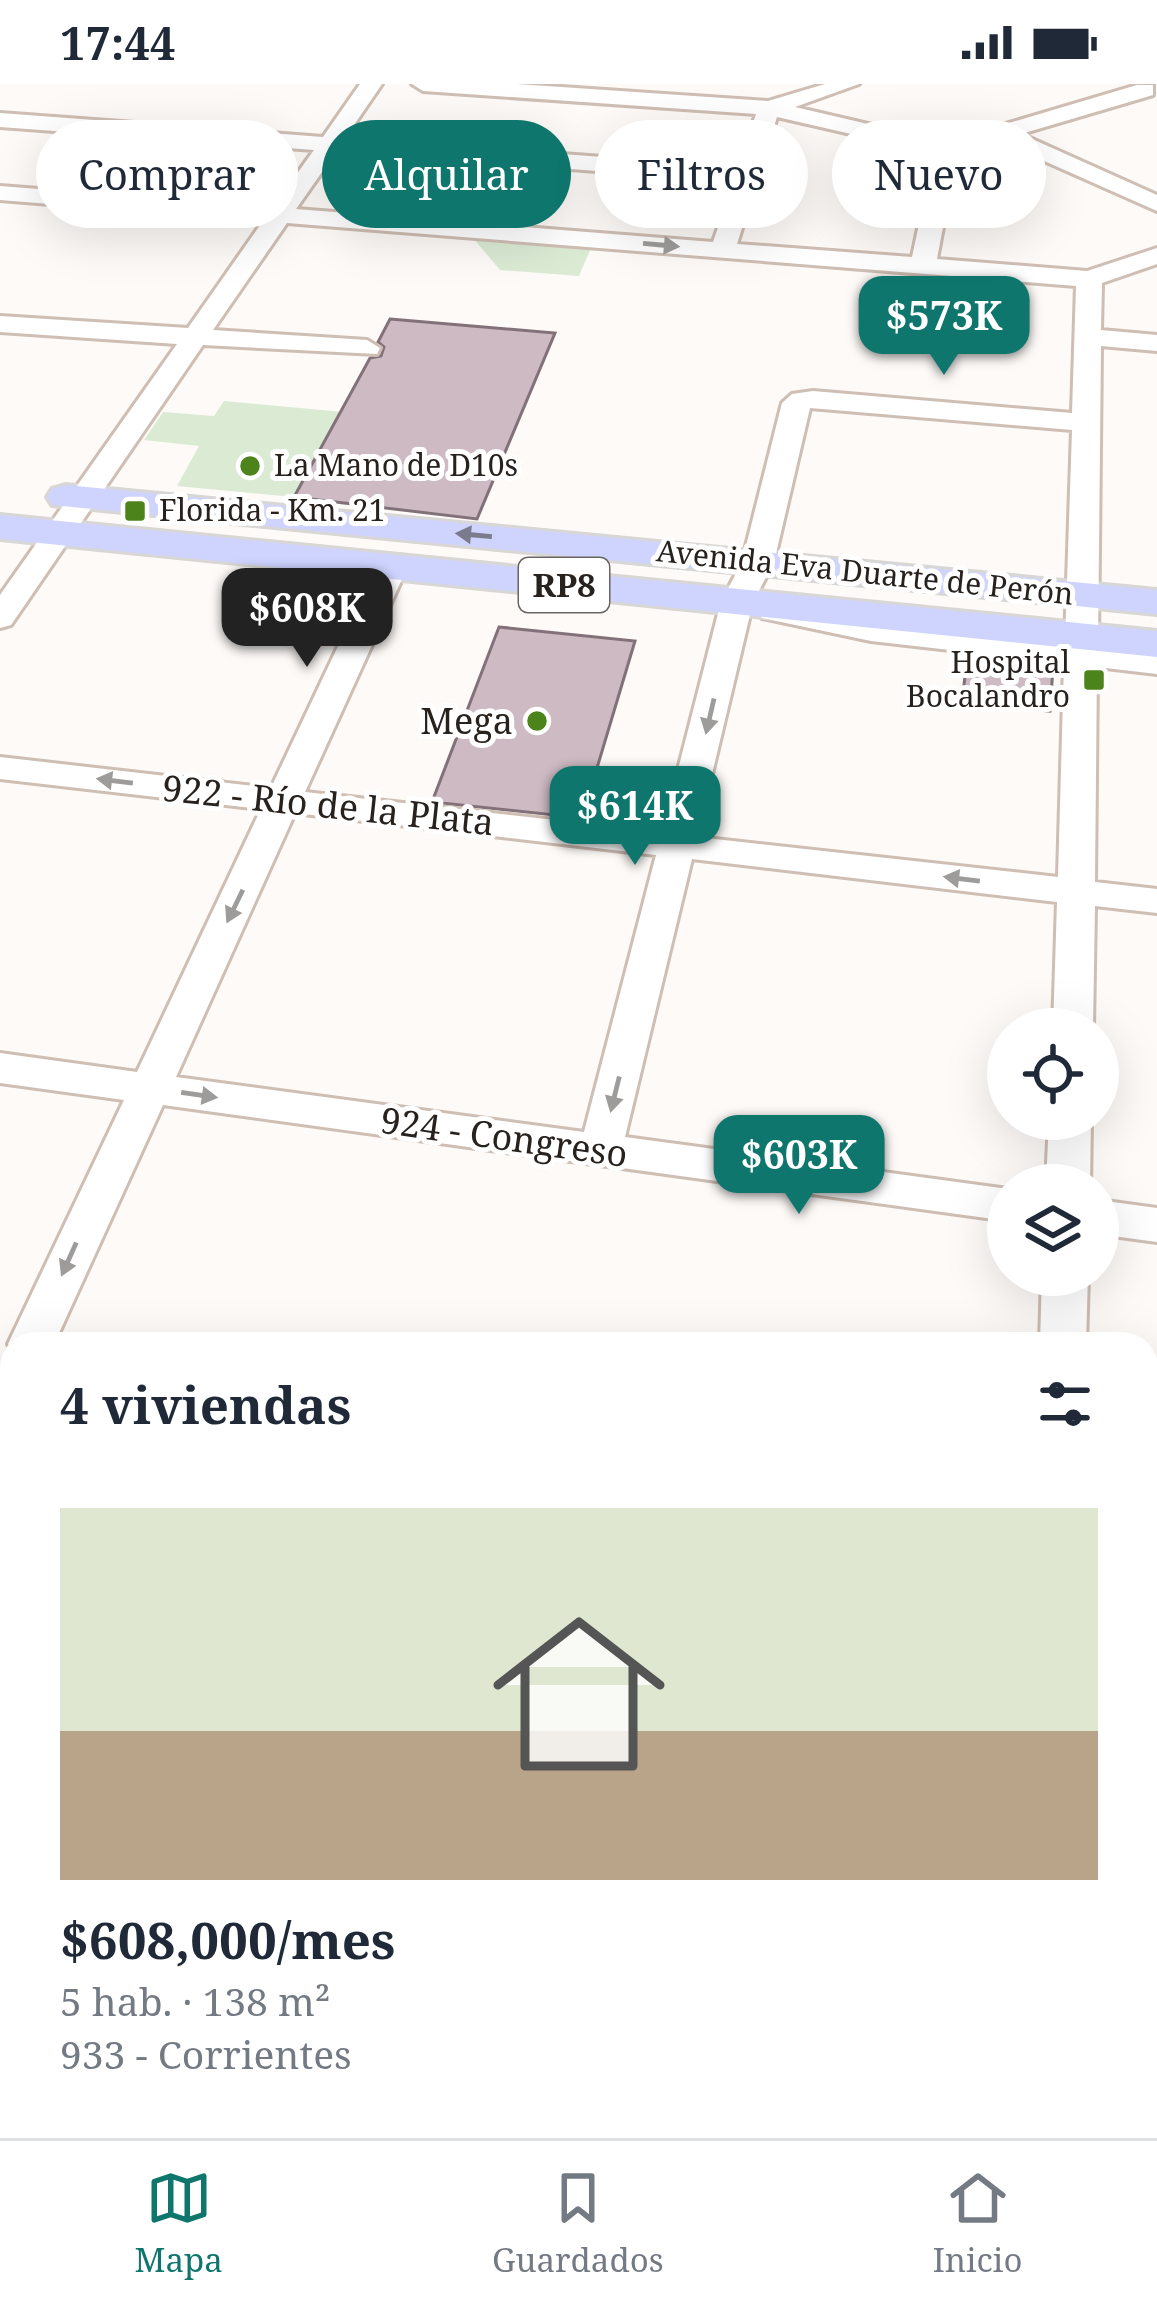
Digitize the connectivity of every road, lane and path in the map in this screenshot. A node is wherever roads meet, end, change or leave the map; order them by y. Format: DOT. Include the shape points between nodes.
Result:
graph roads {
  1 [pos="371,84"];
  2 [pos="423,84"];
  3 [pos="848,84"];
  4 [pos="1145,89"];
  5 [pos="772,106"];
  6 [pos="0,120"];
  7 [pos="345,120"];
  8 [pos="767,120"];
  9 [pos="1043,120"];
  10 [pos="832,121"];
  11 [pos="322,143"];
  12 [pos="322,153"];
  13 [pos="1046,154"];
  14 [pos="298,188"];
  15 [pos="0,193"];
  16 [pos="36,196"];
  17 [pos="1157,204"];
  18 [pos="298,215"];
  19 [pos="270,228"];
  20 [pos="730,228"];
  21 [pos="930,228"];
  22 [pos="723,250"];
  23 [pos="1157,256"];
  24 [pos="923,266"];
  25 [pos="1089,279"];
  26 [pos="0,324"];
  27 [pos="1091,337"];
  28 [pos="195,339"];
  29 [pos="1157,343"];
  30 [pos="367,348"];
  31 [pos="1088,423"];
  32 [pos="0,490"];
  33 [pos="82,498"];
  34 [pos="0,527"];
  35 [pos="58,533"];
  36 [pos="392,568"];
  37 [pos="750,578"];
  38 [pos="1157,602"];
  39 [pos="0,618"];
  40 [pos="1080,628"];
  41 [pos="1157,644"];
  42 [pos="1157,664"];
  43 [pos="0,768"];
  44 [pos="286,801"];
  45 [pos="679,844"];
  46 [pos="1078,892"];
  47 [pos="1157,902"];
  48 [pos="1074,1008"];
  49 [pos="0,1068"];
  50 [pos="146,1088"];
  51 [pos="601,1150"];
  52 [pos="987,1202"];
  53 [pos="1119,1220"];
  54 [pos="1157,1225"];
  55 [pos="1064,1296"];
  56 [pos="36,1332"];
  57 [pos="1063,1332"];
  1 -- 7 [label="street"];
  2 -- 5 [label="street"];
  3 -- 5 [label="street"];
  4 -- 9 [label="street"];
  5 -- 8 [label="street"];
  5 -- 10 [label="street"];
  6 -- 11 [label="street"];
  12 -- 14 [label="street"];
  13 -- 17 [label="street"];
  15 -- 16 [label="street"];
  18 -- 22 [label="street, one-way"];
  19 -- 28 [label="street"];
  20 -- 22 [label="street"];
  21 -- 24 [label="street"];
  22 -- 24 [label="street"];
  23 -- 25 [label="street"];
  24 -- 25 [label="street"];
  25 -- 27 [label="street"];
  26 -- 28 [label="street"];
  27 -- 29 [label="street"];
  27 -- 31 [label="street"];
  28 -- 30 [label="street"];
  28 -- 33 [label="street"];
  31 -- 37 [label="street" via="802,400 792,409"];
  31 -- 40 [label="street"];
  32 -- 33 [label="main road, Avenida Eva Duarte de Perón / RP8"];
  33 -- 35 [label="street"];
  37 -- 33 [label="main road, Avenida Eva Duarte de Perón / RP8, one-way"];
  34 -- 35 [label="main road, Avenida Eva Duarte de Perón / RP8"];
  35 -- 36 [label="main road, Avenida Eva Duarte de Perón / RP8"];
  35 -- 39 [label="street"];
  36 -- 37 [label="main road, Avenida Eva Duarte de Perón / RP8"];
  36 -- 44 [label="street"];
  37 -- 40 [label="main road, Avenida Eva Duarte de Perón / RP8"];
  37 -- 40 [label="main road, Avenida Eva Duarte de Perón / RP8" via="920,578"];
  37 -- 45 [label="street, one-way"];
  38 -- 40 [label="main road, Avenida Eva Duarte de Perón / RP8"];
  40 -- 41 [label="main road, Avenida Eva Duarte de Perón / RP8"];
  40 -- 42 [label="street, Avenida Eva Duarte de Perón"];
  40 -- 46 [label="street"];
  44 -- 43 [label="street, 922 - Río de la Plata, one-way"];
  44 -- 45 [label="street, 922 - Río de la Plata"];
  44 -- 50 [label="street, one-way"];
  46 -- 45 [label="street, 922 - Río de la Plata, one-way"];
  45 -- 51 [label="street, one-way"];
  46 -- 47 [label="street, 922 - Río de la Plata"];
  46 -- 48 [label="street"];
  49 -- 50 [label="street, 924 - Congreso"];
  50 -- 51 [label="street, 924 - Congreso, one-way"];
  50 -- 56 [label="street, one-way"];
  51 -- 52 [label="street, 924 - Congreso"];
  53 -- 54 [label="street"];
  55 -- 57 [label="street"];
}
